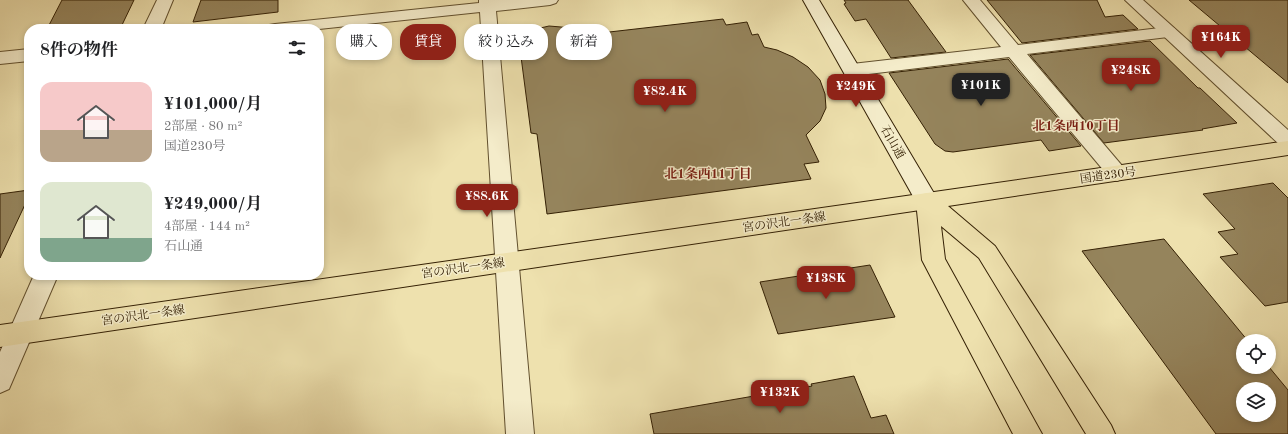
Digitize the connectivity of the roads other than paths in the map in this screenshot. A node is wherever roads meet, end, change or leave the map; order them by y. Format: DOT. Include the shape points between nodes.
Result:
graph roads {
  1 [pos="165,0"];
  2 [pos="550,0"];
  3 [pos="811,0"];
  4 [pos="971,0"];
  5 [pos="1133,0"];
  6 [pos="488,3"];
  7 [pos="154,24"];
  8 [pos="316,24"];
  9 [pos="1168,32"];
  10 [pos="1014,51"];
  11 [pos="24,56"];
  12 [pos="0,58"];
  13 [pos="852,70"];
  14 [pos="1288,141"];
  15 [pos="1288,148"];
  16 [pos="1117,174"];
  17 [pos="927,201"];
  18 [pos="507,262"];
  19 [pos="43,280"];
  20 [pos="10,335"];
  21 [pos="0,381"];
  22 [pos="520,434"];
  23 [pos="1028,434"];
  24 [pos="1102,434"];
  1 -- 7 [label="street"];
  2 -- 6 [label="street"];
  3 -- 13 [label="street, 石山通"];
  4 -- 10 [label="street"];
  5 -- 9 [label="street"];
  6 -- 8 [label="street"];
  6 -- 18 [label="street"];
  9 -- 10 [label="street"];
  9 -- 14 [label="street"];
  10 -- 13 [label="street"];
  10 -- 16 [label="street"];
  11 -- 12 [label="street"];
  13 -- 17 [label="street, 石山通"];
  15 -- 16 [label="main road, 国道230号"];
  16 -- 17 [label="main road, 国道230号"];
  17 -- 18 [label="main road, 宮の沢北一条線"];
  17 -- 23 [label="main road" via="934,260"];
  17 -- 24 [label="main road" via="987,252"];
  18 -- 20 [label="main road, 宮の沢北一条線"];
  18 -- 22 [label="street"];
  19 -- 20 [label="street"];
  20 -- 21 [label="street"];
}
